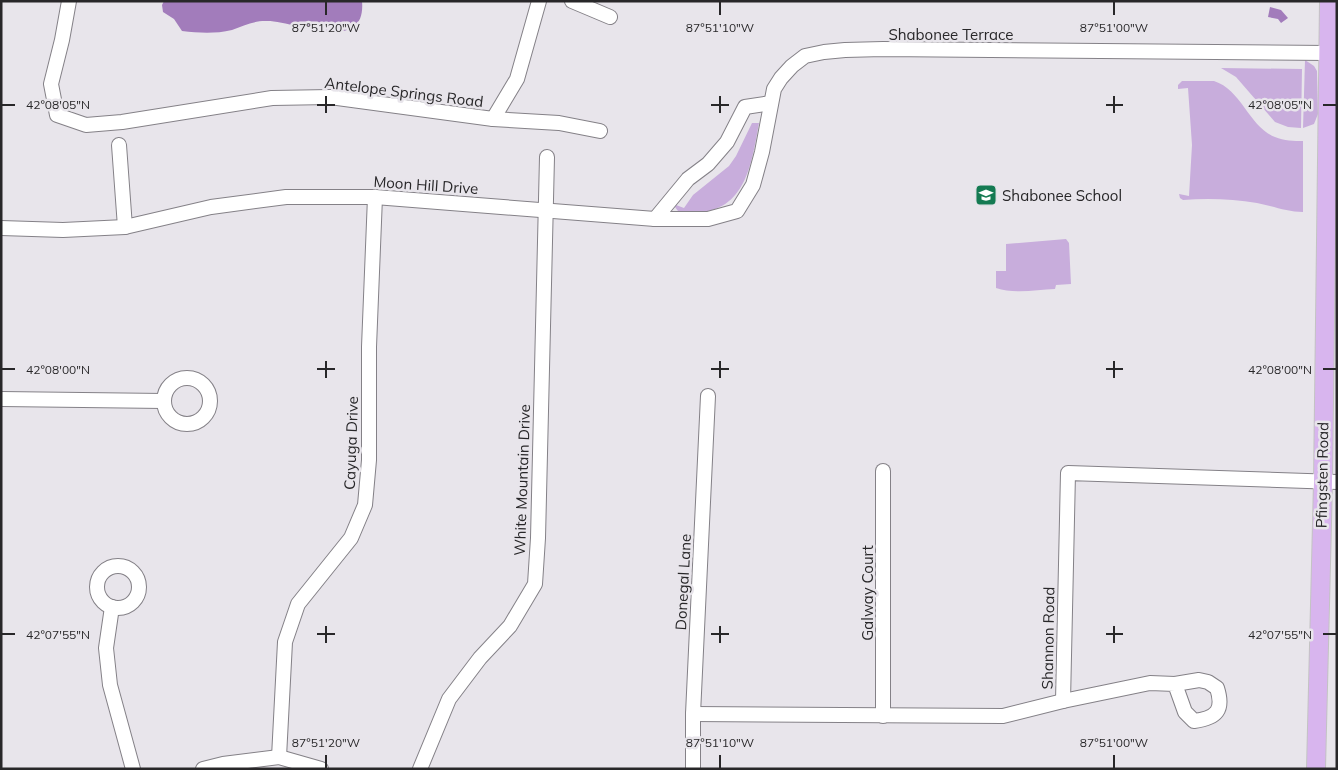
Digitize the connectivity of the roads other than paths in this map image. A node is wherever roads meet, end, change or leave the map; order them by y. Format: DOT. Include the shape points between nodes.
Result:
graph roads {
  1 [pos="69,1"];
  2 [pos="539,1"];
  3 [pos="572,1"];
  4 [pos="1329,1"];
  5 [pos="610,17"];
  6 [pos="1328,53"];
  7 [pos="771,103"];
  8 [pos="493,119"];
  9 [pos="600,131"];
  10 [pos="1332,136"];
  11 [pos="119,145"];
  12 [pos="547,157"];
  13 [pos="375,197"];
  14 [pos="544,210"];
  15 [pos="655,219"];
  16 [pos="125,227"];
  17 [pos="1,228"];
  18 [pos="1331,333"];
  19 [pos="708,396"];
  20 [pos="1,399"];
  21 [pos="164,401"];
  22 [pos="883,471"];
  23 [pos="1330,482"];
  24 [pos="112,607"];
  25 [pos="1175,684"];
  26 [pos="1063,701"];
  27 [pos="694,714"];
  28 [pos="883,716"];
  29 [pos="279,757"];
  30 [pos="133,769"];
  31 [pos="203,769"];
  32 [pos="321,769"];
  33 [pos="420,769"];
  34 [pos="693,769"];
  35 [pos="1316,769"];
  1 -- 8 [label="street, Antelope Springs Road" via="51,84 57,115 86,125 272,98 330,97"];
  2 -- 8 [label="street" via="518,79"];
  3 -- 5 [label="street"];
  4 -- 6 [label="main road, Pfingsten Road"];
  6 -- 7 [label="street, Shabonee Terrace" via="845,50 805,56 792,66 774,89"];
  6 -- 10 [label="main road, Pfingsten Road"];
  7 -- 15 [label="street" via="745,107 727,142 688,180"];
  7 -- 15 [label="street, Moon Hill Drive" via="753,185 737,211 708,218"];
  8 -- 9 [label="street, Antelope Springs Road" via="559,123"];
  10 -- 18 [label="main road, Pfingsten Road"];
  11 -- 16 [label="street"];
  12 -- 14 [label="street, White Mountain Drive"];
  13 -- 14 [label="street, Moon Hill Drive"];
  13 -- 16 [label="street, Moon Hill Drive" via="277,198 211,206"];
  13 -- 29 [label="street, Cayuga Drive" via="369,347 369,460 365,505 351,538 298,604 285,642"];
  14 -- 15 [label="street, Moon Hill Drive"];
  14 -- 33 [label="street, White Mountain Drive" via="535,584 510,626 480,658 449,699"];
  16 -- 17 [label="street, Moon Hill Drive"];
  18 -- 23 [label="main road, Pfingsten Road"];
  19 -- 27 [label="street, Donegal Lane"];
  20 -- 21 [label="street"];
  22 -- 28 [label="street, Galway Court"];
  23 -- 26 [label="street, Shannon Road" via="1068,474"];
  23 -- 35 [label="main road, Pfingsten Road"];
  24 -- 30 [label="street" via="106,648 110,685"];
  25 -- 26 [label="street" via="1150,683"];
  26 -- 28 [label="street, Shannon Road" via="1003,716"];
  27 -- 28 [label="street, Shannon Road"];
  27 -- 34 [label="street, Donegal Lane"];
  29 -- 31 [label="street"];
  29 -- 32 [label="street"];
}
